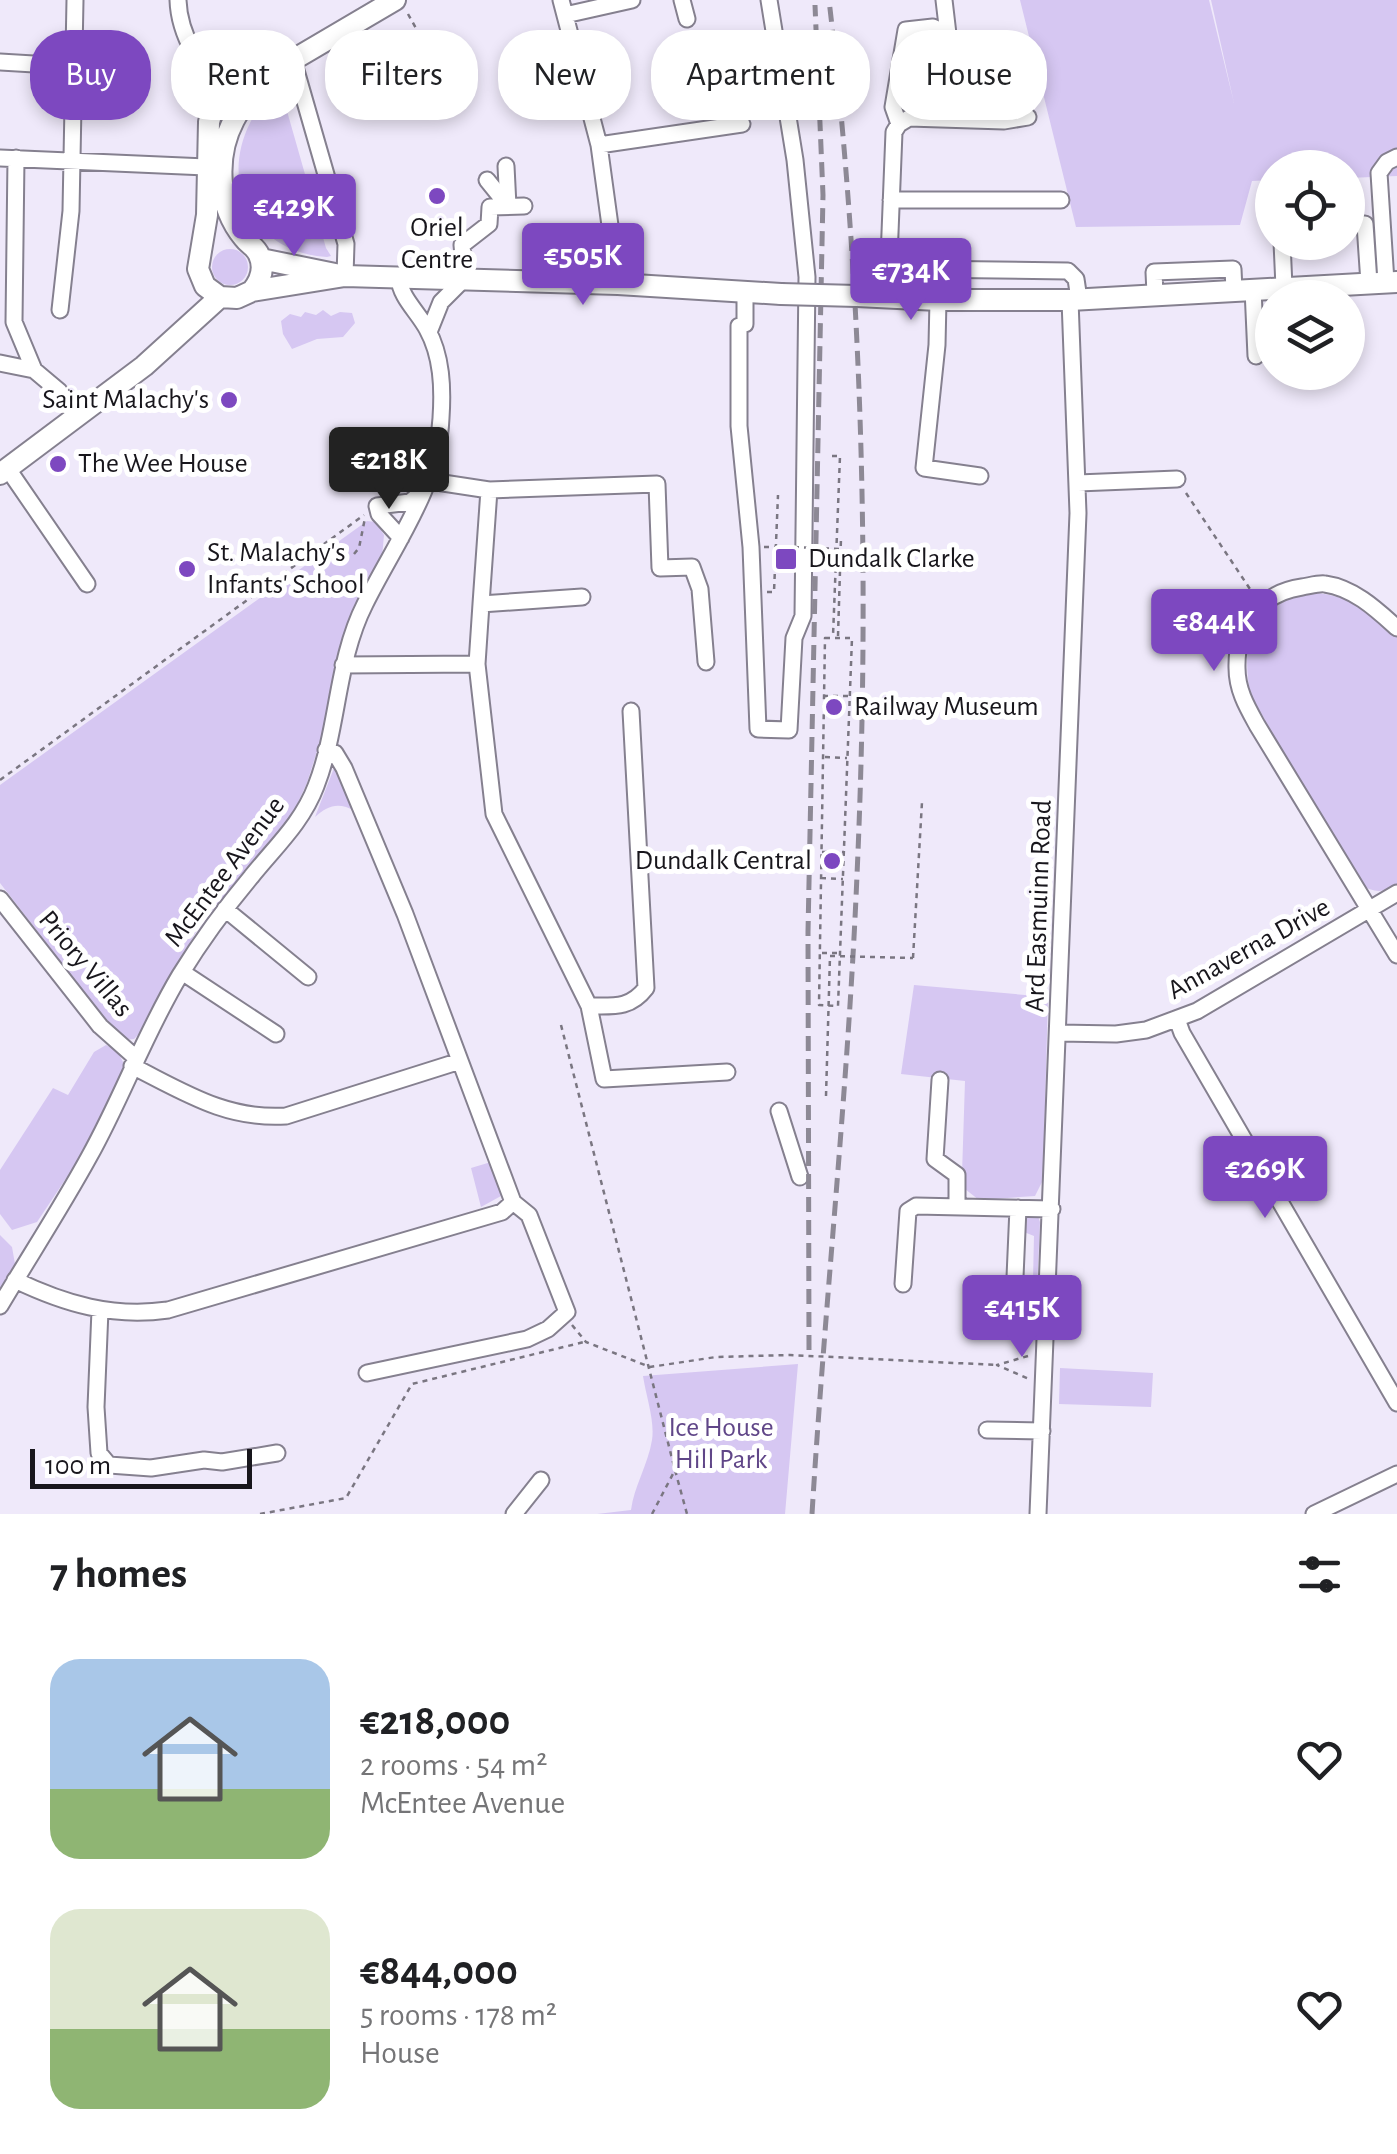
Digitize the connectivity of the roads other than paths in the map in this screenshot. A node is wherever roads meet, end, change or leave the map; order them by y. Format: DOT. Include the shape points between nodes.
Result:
graph roads {
  1 [pos="75,0"];
  2 [pos="178,0"];
  3 [pos="632,0"];
  4 [pos="682,0"];
  5 [pos="769,0"];
  6 [pos="944,0"];
  7 [pos="400,4"];
  8 [pos="563,7"];
  9 [pos="687,19"];
  10 [pos="75,30"];
  11 [pos="184,30"];
  12 [pos="305,54"];
  13 [pos="0,62"];
  14 [pos="30,64"];
  15 [pos="305,111"];
  16 [pos="74,120"];
  17 [pos="210,120"];
  18 [pos="234,120"];
  19 [pos="913,120"];
  20 [pos="976,120"];
  21 [pos="1010,120"];
  22 [pos="742,124"];
  23 [pos="899,124"];
  24 [pos="599,144"];
  25 [pos="1397,157"];
  26 [pos="8,158"];
  27 [pos="74,161"];
  28 [pos="506,166"];
  29 [pos="206,167"];
  30 [pos="487,180"];
  31 [pos="892,200"];
  32 [pos="1062,200"];
  33 [pos="516,206"];
  34 [pos="1365,224"];
  35 [pos="244,238"];
  36 [pos="200,259"];
  37 [pos="261,259"];
  38 [pos="890,272"];
  39 [pos="344,276"];
  40 [pos="399,278"];
  41 [pos="465,278"];
  42 [pos="1384,282"];
  43 [pos="618,284"];
  44 [pos="1255,289"];
  45 [pos="1244,290"];
  46 [pos="252,291"];
  47 [pos="745,292"];
  48 [pos="889,297"];
  49 [pos="220,298"];
  50 [pos="938,300"];
  51 [pos="1074,300"];
  52 [pos="60,310"];
  53 [pos="429,332"];
  54 [pos="1255,350"];
  55 [pos="0,363"];
  56 [pos="34,370"];
  57 [pos="78,417"];
  58 [pos="4,471"];
  59 [pos="980,476"];
  60 [pos="1177,480"];
  61 [pos="1078,484"];
  62 [pos="427,485"];
  63 [pos="489,490"];
  64 [pos="402,538"];
  65 [pos="87,584"];
  66 [pos="582,596"];
  67 [pos="480,604"];
  68 [pos="1397,628"];
  69 [pos="706,662"];
  70 [pos="477,664"];
  71 [pos="343,666"];
  72 [pos="631,711"];
  73 [pos="326,750"];
  74 [pos="1397,893"];
  75 [pos="0,900"];
  76 [pos="225,909"];
  77 [pos="1370,909"];
  78 [pos="1397,955"];
  79 [pos="182,972"];
  80 [pos="308,976"];
  81 [pos="589,1006"];
  82 [pos="1176,1019"];
  83 [pos="1060,1033"];
  84 [pos="276,1034"];
  85 [pos="460,1061"];
  86 [pos="134,1062"];
  87 [pos="728,1072"];
  88 [pos="940,1080"];
  89 [pos="779,1112"];
  90 [pos="800,1176"];
  91 [pos="513,1202"];
  92 [pos="957,1206"];
  93 [pos="1018,1208"];
  94 [pos="1052,1209"];
  95 [pos="16,1280"];
  96 [pos="903,1284"];
  97 [pos="0,1306"];
  98 [pos="93,1309"];
  99 [pos="1013,1323"];
  100 [pos="368,1374"];
  101 [pos="1397,1403"];
  102 [pos="986,1430"];
  103 [pos="1042,1430"];
  104 [pos="277,1453"];
  105 [pos="1397,1474"];
  106 [pos="541,1480"];
  107 [pos="1340,1509"];
  108 [pos="514,1514"];
  109 [pos="1038,1514"];
  110 [pos="1314,1514"];
  1 -- 10 [label="street"];
  2 -- 11 [label="street"];
  3 -- 8 [label="street"];
  4 -- 9 [label="street"];
  5 -- 47 [label="street" via="807,278 803,616 794,638 790,726 758,724 739,426"];
  6 -- 23 [label="street" via="948,34 933,27 906,30 894,107"];
  7 -- 12 [label="main road"];
  8 -- 24 [label="street"];
  13 -- 14 [label="street"];
  15 -- 39 [label="street" via="346,244"];
  16 -- 27 [label="street"];
  17 -- 29 [label="main road"];
  18 -- 35 [label="main road" via="220,176"];
  19 -- 23 [label="street"];
  20 -- 21 [label="street"];
  22 -- 24 [label="street"];
  23 -- 31 [label="street"];
  24 -- 43 [label="street"];
  25 -- 42 [label="street" via="1379,173"];
  26 -- 27 [label="street"];
  26 -- 56 [label="street" via="14,322"];
  27 -- 29 [label="street"];
  27 -- 52 [label="street"];
  28 -- 33 [label="street"];
  29 -- 36 [label="main road" via="208,215"];
  30 -- 33 [label="street"];
  31 -- 32 [label="street"];
  31 -- 38 [label="street"];
  33 -- 41 [label="street" via="490,207 489,224 462,245"];
  34 -- 42 [label="street"];
  35 -- 36 [label="main road" via="217,238"];
  35 -- 37 [label="main road"];
  36 -- 49 [label="main road" via="200,278"];
  37 -- 39 [label="main road"];
  37 -- 46 [label="main road"];
  38 -- 48 [label="street"];
  38 -- 51 [label="street" via="1068,271 1076,279"];
  39 -- 40 [label="main road"];
  39 -- 46 [label="main road"];
  40 -- 41 [label="main road"];
  40 -- 53 [label="street, McEntee Avenue"];
  41 -- 43 [label="main road"];
  41 -- 53 [label="street" via="441,302"];
  43 -- 47 [label="main road"];
  44 -- 45 [label="main road"];
  45 -- 51 [label="main road"];
  45 -- 54 [label="street"];
  46 -- 49 [label="main road"];
  47 -- 48 [label="main road, bridge"];
  48 -- 50 [label="main road"];
  49 -- 57 [label="main road"];
  50 -- 51 [label="main road"];
  50 -- 59 [label="street" via="924,468"];
  51 -- 61 [label="street, Ard Easmuinn Road"];
  53 -- 62 [label="street, McEntee Avenue" via="442,392"];
  55 -- 56 [label="street"];
  56 -- 57 [label="street"];
  57 -- 58 [label="main road"];
  58 -- 65 [label="street"];
  60 -- 61 [label="street"];
  61 -- 83 [label="street, Ard Easmuinn Road"];
  62 -- 63 [label="street"];
  62 -- 64 [label="street, McEntee Avenue"];
  62 -- 64 [label="street" via="410,502 378,506"];
  63 -- 67 [label="street"];
  63 -- 69 [label="street" via="657,484 660,568 692,567"];
  64 -- 71 [label="street, McEntee Avenue" via="363,606"];
  66 -- 67 [label="street"];
  67 -- 70 [label="street"];
  68 -- 77 [label="street" via="1366,601 1325,584 1286,589 1249,617 1236,669 1241,696"];
  70 -- 71 [label="street"];
  70 -- 81 [label="street" via="494,814"];
  71 -- 73 [label="street, McEntee Avenue"];
  72 -- 81 [label="street" via="646,988 622,1006"];
  73 -- 76 [label="street, McEntee Avenue" via="295,828"];
  73 -- 85 [label="street" via="336,753 370,831"];
  74 -- 77 [label="street, Annaverna Drive"];
  75 -- 86 [label="street, Priory Villas"];
  76 -- 79 [label="street, McEntee Avenue"];
  76 -- 80 [label="street"];
  77 -- 78 [label="street"];
  77 -- 82 [label="street, Annaverna Drive"];
  79 -- 84 [label="street"];
  79 -- 86 [label="street, McEntee Avenue"];
  81 -- 87 [label="street" via="604,1080"];
  82 -- 83 [label="street, Annaverna Drive" via="1116,1034"];
  82 -- 101 [label="street"];
  83 -- 94 [label="street, Ard Easmuinn Road"];
  85 -- 86 [label="street, Priory Villas" via="286,1116 259,1118 191,1098"];
  85 -- 91 [label="street"];
  86 -- 95 [label="street, McEntee Avenue" via="89,1156"];
  88 -- 92 [label="street" via="935,1159 957,1175"];
  89 -- 90 [label="street"];
  91 -- 98 [label="street" via="502,1212 168,1310"];
  91 -- 100 [label="street" via="529,1215 567,1312 527,1339"];
  92 -- 93 [label="street"];
  92 -- 96 [label="street" via="908,1211"];
  93 -- 94 [label="street"];
  93 -- 99 [label="street"];
  94 -- 103 [label="street, Ard Easmuinn Road"];
  95 -- 97 [label="street, McEntee Avenue"];
  95 -- 98 [label="street"];
  98 -- 104 [label="street" via="98,1453 110,1465 151,1468"];
  102 -- 103 [label="street"];
  103 -- 109 [label="street, Ard Easmuinn Road"];
  105 -- 107 [label="street"];
  106 -- 108 [label="street"];
  107 -- 110 [label="street"];
}
